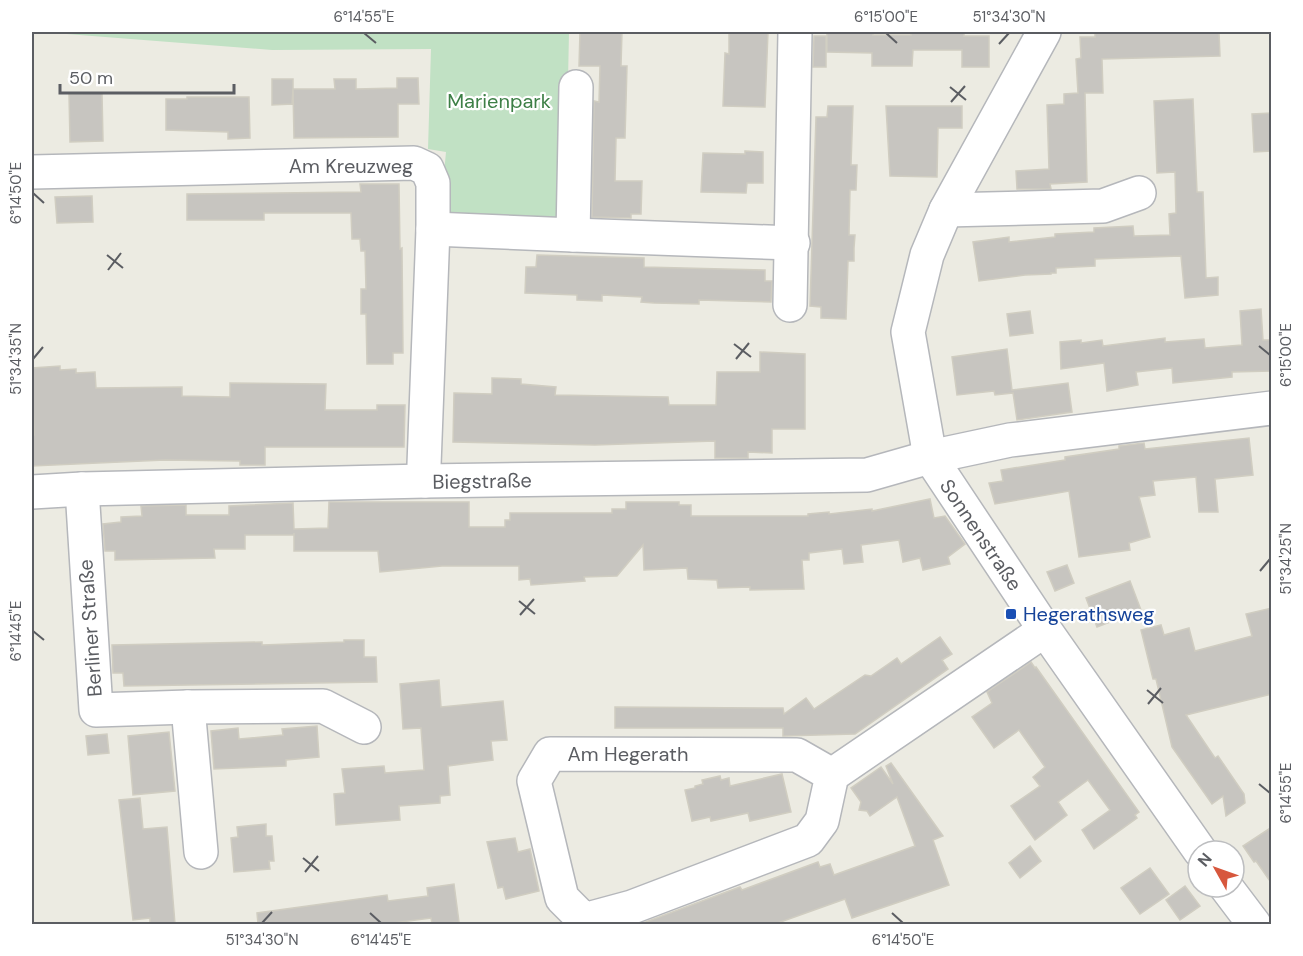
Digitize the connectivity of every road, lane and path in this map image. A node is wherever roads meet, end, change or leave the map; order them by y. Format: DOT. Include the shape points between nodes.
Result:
graph roads {
  1 [pos="795,32"];
  2 [pos="1044,32"];
  3 [pos="576,87"];
  4 [pos="32,172"];
  5 [pos="1139,193"];
  6 [pos="946,210"];
  7 [pos="433,230"];
  8 [pos="573,235"];
  9 [pos="793,243"];
  10 [pos="790,304"];
  11 [pos="1272,408"];
  12 [pos="930,457"];
  13 [pos="425,481"];
  14 [pos="82,489"];
  15 [pos="32,492"];
  16 [pos="1045,630"];
  17 [pos="188,707"];
  18 [pos="364,727"];
  19 [pos="832,775"];
  20 [pos="1192,839"];
  21 [pos="201,852"];
  22 [pos="1235,899"];
  23 [pos="565,918"];
  24 [pos="1254,924"];
  1 -- 9 [label="street"];
  2 -- 6 [label="street, Sonnenstraße"];
  3 -- 8 [label="street"];
  4 -- 7 [label="street, Am Kreuzweg" via="414,163 427,169 433,183"];
  5 -- 6 [label="street" via="1103,206"];
  6 -- 12 [label="street, Sonnenstraße" via="927,255 908,333"];
  7 -- 8 [label="street"];
  7 -- 13 [label="street, Am Kreuzweg"];
  8 -- 9 [label="street"];
  9 -- 10 [label="street"];
  11 -- 12 [label="street" via="1010,440"];
  12 -- 13 [label="street, Biegstraße" via="867,475"];
  12 -- 16 [label="street, Sonnenstraße"];
  13 -- 14 [label="street, Biegstraße"];
  14 -- 15 [label="street, Biegstraße"];
  14 -- 17 [label="street, Berliner Straße" via="96,710"];
  16 -- 19 [label="street"];
  16 -- 20 [label="street, Sonnenstraße"];
  17 -- 18 [label="street, Berliner Straße" via="323,706"];
  17 -- 21 [label="street"];
  19 -- 23 [label="street, Am Hegerath" via="822,821 808,840 632,907 584,920"];
  19 -- 23 [label="street, Am Hegerath" via="797,755 550,754 534,781"];
  22 -- 24 [label="street"];
}
